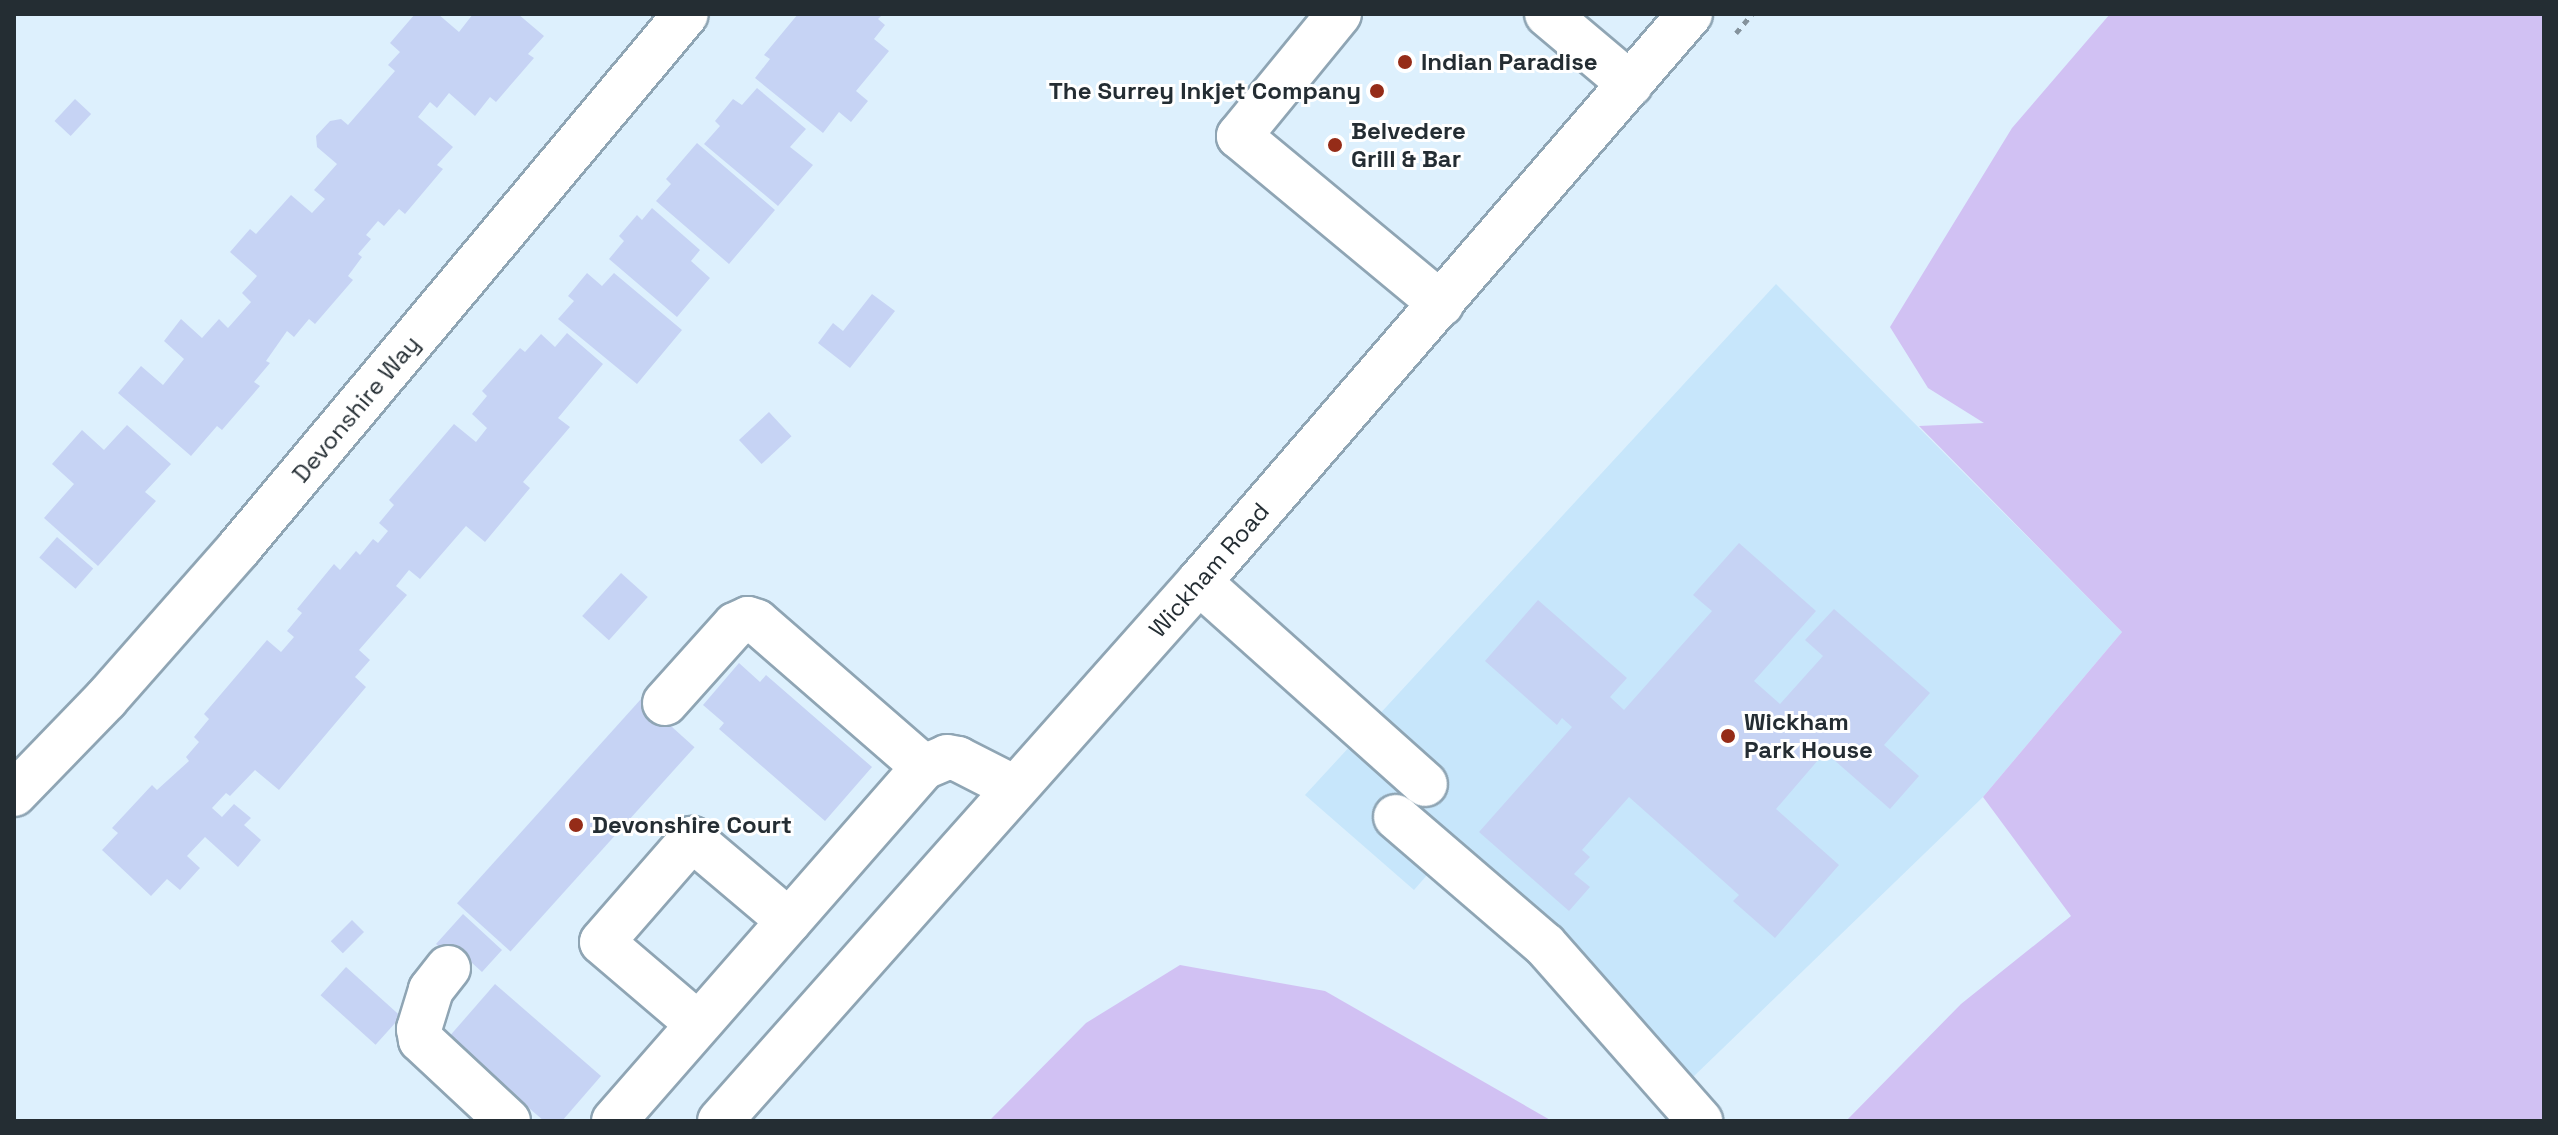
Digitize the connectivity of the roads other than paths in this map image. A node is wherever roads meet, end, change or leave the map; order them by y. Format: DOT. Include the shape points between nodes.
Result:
graph roads {
  1 [pos="686,14"];
  2 [pos="1339,14"];
  3 [pos="1547,14"];
  4 [pos="1674,20"];
  5 [pos="1630,84"];
  6 [pos="1441,304"];
  7 [pos="1199,582"];
  8 [pos="665,703"];
  9 [pos="924,767"];
  10 [pos="1425,784"];
  11 [pos="1015,788"];
  12 [pos="14,794"];
  13 [pos="1396,817"];
  14 [pos="789,921"];
  15 [pos="448,968"];
  16 [pos="698,1024"];
  17 [pos="508,1121"];
  18 [pos="614,1121"];
  19 [pos="720,1121"];
  20 [pos="1700,1121"];
  1 -- 12 [label="main road, Devonshire Way" via="239,548"];
  2 -- 6 [label="main road" via="1239,136"];
  3 -- 5 [label="main road"];
  4 -- 5 [label="main road, Wickham Road"];
  5 -- 6 [label="main road, Wickham Road"];
  6 -- 7 [label="main road, Wickham Road"];
  7 -- 10 [label="main road"];
  7 -- 11 [label="main road, Wickham Road"];
  8 -- 9 [label="main road" via="735,625 748,619"];
  9 -- 11 [label="main road" via="947,757 958,759"];
  9 -- 14 [label="main road"];
  11 -- 19 [label="main road, Wickham Road"];
  13 -- 20 [label="main road" via="1545,945"];
  14 -- 16 [label="main road"];
  14 -- 16 [label="main road" via="692,839 602,942"];
  15 -- 17 [label="main road" via="431,990 419,1029 421,1040"];
  16 -- 18 [label="main road"];
}
